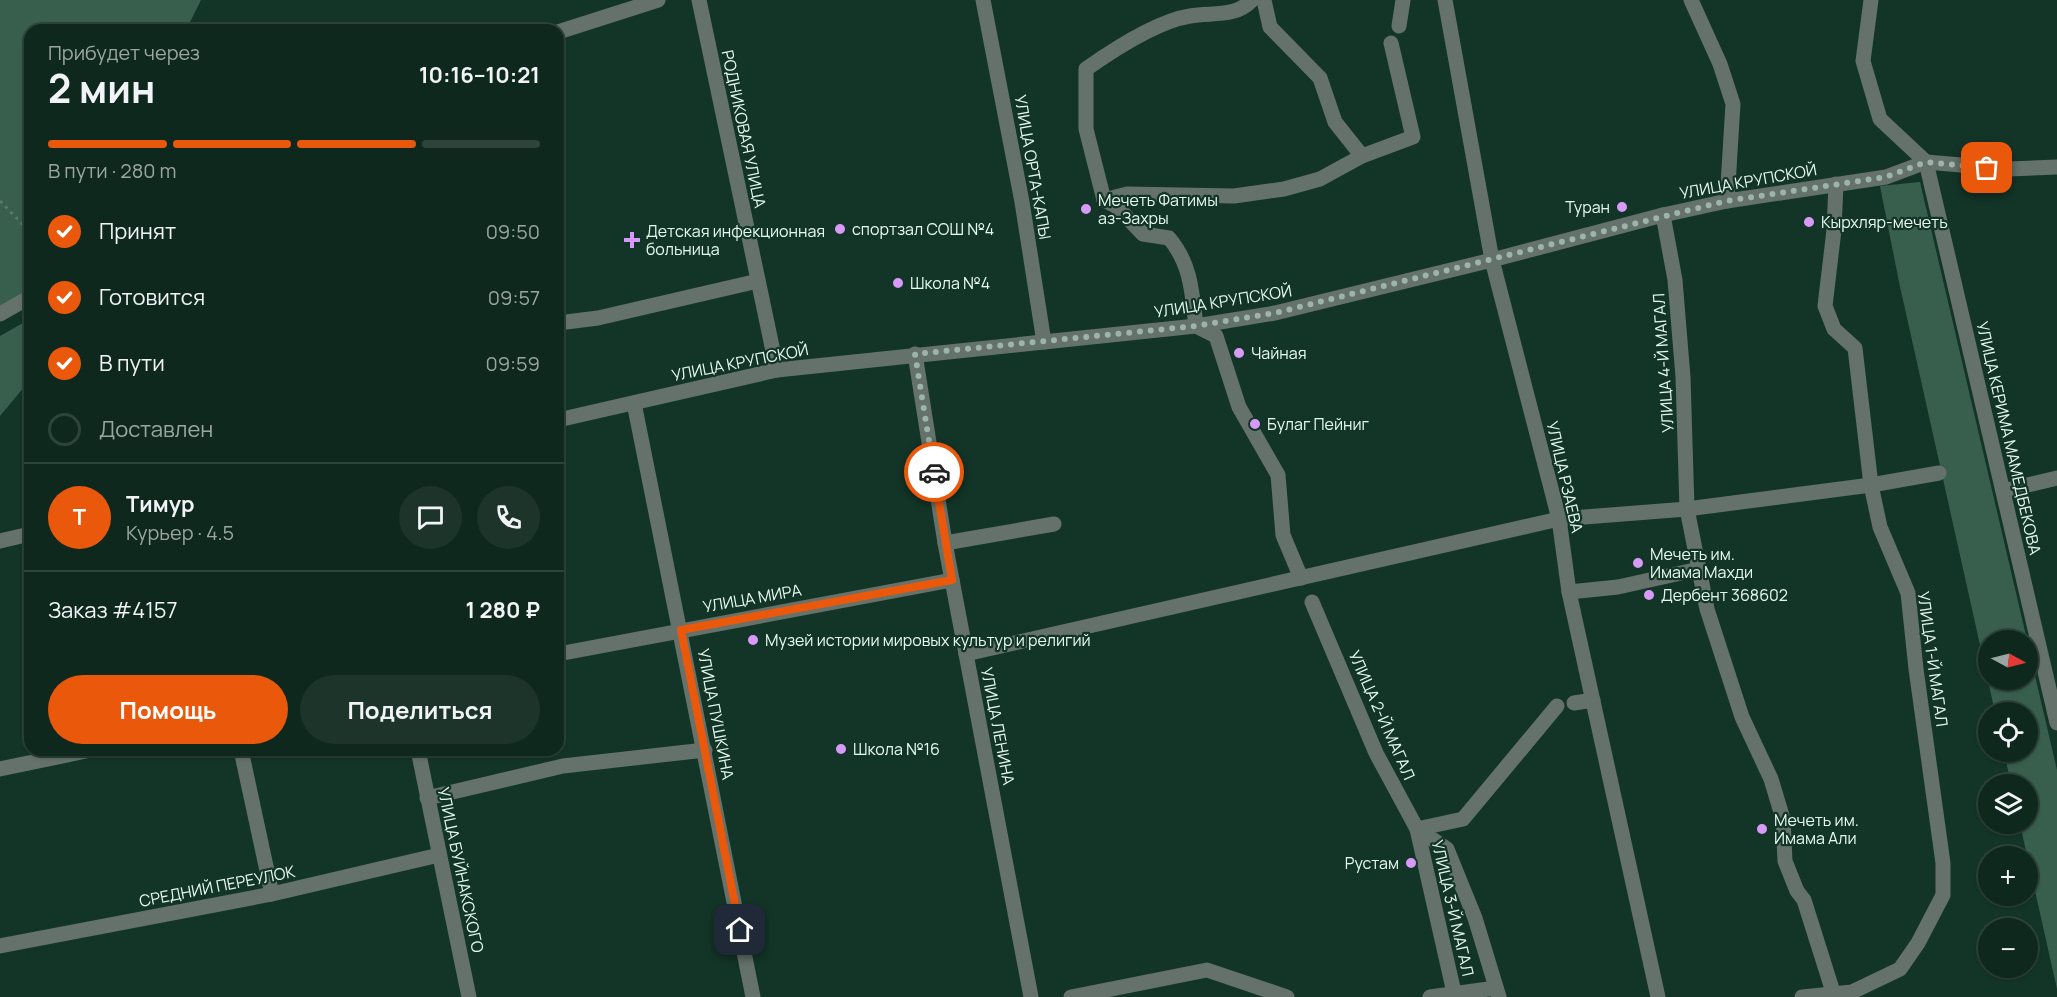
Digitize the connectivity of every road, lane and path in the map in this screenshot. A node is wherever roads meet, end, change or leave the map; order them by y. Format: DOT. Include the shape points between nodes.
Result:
graph roads {
  1 [pos="658,0"];
  2 [pos="699,0"];
  3 [pos="983,0"];
  4 [pos="1252,0"];
  5 [pos="1264,0"];
  6 [pos="1403,0"];
  7 [pos="1445,0"];
  8 [pos="1691,0"];
  9 [pos="1871,0"];
  10 [pos="1399,26"];
  11 [pos="564,30"];
  12 [pos="1391,43"];
  13 [pos="1362,156"];
  14 [pos="1926,162"];
  15 [pos="2057,167"];
  16 [pos="1836,184"];
  17 [pos="1104,200"];
  18 [pos="0,201"];
  19 [pos="1726,201"];
  20 [pos="1663,215"];
  21 [pos="24,226"];
  22 [pos="1492,260"];
  23 [pos="758,281"];
  24 [pos="24,300"];
  25 [pos="0,314"];
  26 [pos="564,322"];
  27 [pos="1196,326"];
  28 [pos="1044,342"];
  29 [pos="915,354"];
  30 [pos="777,370"];
  31 [pos="634,403"];
  32 [pos="564,419"];
  33 [pos="1939,472"];
  34 [pos="2057,478"];
  35 [pos="1871,485"];
  36 [pos="2003,491"];
  37 [pos="1687,509"];
  38 [pos="1559,519"];
  39 [pos="1053,524"];
  40 [pos="24,535"];
  41 [pos="0,541"];
  42 [pos="945,543"];
  43 [pos="1699,569"];
  44 [pos="1301,578"];
  45 [pos="952,580"];
  46 [pos="1569,592"];
  47 [pos="1312,602"];
  48 [pos="681,630"];
  49 [pos="564,653"];
  50 [pos="966,654"];
  51 [pos="1593,700"];
  52 [pos="1574,703"];
  53 [pos="1557,706"];
  54 [pos="2057,723"];
  55 [pos="705,750"];
  56 [pos="62,756"];
  57 [pos="242,756"];
  58 [pos="419,756"];
  59 [pos="0,769"];
  60 [pos="428,798"];
  61 [pos="1417,830"];
  62 [pos="439,855"];
  63 [pos="272,894"];
  64 [pos="0,946"];
  65 [pos="1833,992"];
  66 [pos="1497,993"];
  67 [pos="1854,994"];
  68 [pos="1455,996"];
  69 [pos="469,997"];
  70 [pos="753,997"];
  71 [pos="1031,997"];
  72 [pos="1071,997"];
  73 [pos="1287,997"];
  74 [pos="1430,997"];
  75 [pos="1658,997"];
  76 [pos="1802,997"];
  1 -- 11 [label="street"];
  2 -- 23 [label="street, РОДНИКОВАЯ УЛИЦА"];
  3 -- 28 [label="street, УЛИЦА ОРТА-КАПЫ" via="1022,201"];
  4 -- 17 [label="street" via="1228,13 1188,16 1127,41 1086,69 1086,129"];
  5 -- 13 [label="street" via="1270,27 1320,78 1335,122"];
  6 -- 10 [label="street"];
  7 -- 22 [label="street, УЛИЦА РЗАЕВА"];
  8 -- 19 [label="street" via="1733,104"];
  9 -- 14 [label="street" via="1863,61 1880,119"];
  12 -- 13 [label="street" via="1413,137"];
  13 -- 17 [label="street" via="1320,179 1284,189 1234,196 1127,194"];
  14 -- 15 [label="street" via="2008,169"];
  14 -- 16 [label="street, УЛИЦА КРУПСКОЙ" via="1886,177"];
  14 -- 36 [label="street, УЛИЦА КЕРИМА МАМЕДБЕКОВА"];
  16 -- 19 [label="street, УЛИЦА КРУПСКОЙ"];
  16 -- 35 [label="street, УЛИЦА 1-Й МАГАЛ" via="1825,306 1834,329 1855,348"];
  17 -- 27 [label="street" via="1116,206 1143,234 1169,238 1183,254"];
  18 -- 21 [label="path"];
  19 -- 20 [label="street, УЛИЦА КРУПСКОЙ"];
  20 -- 22 [label="street, УЛИЦА КРУПСКОЙ"];
  20 -- 37 [label="street, УЛИЦА 4-Й МАГАЛ" via="1675,280 1683,377"];
  22 -- 27 [label="street, УЛИЦА КРУПСКОЙ" via="1275,313"];
  22 -- 38 [label="street, УЛИЦА РЗАЕВА"];
  23 -- 26 [label="street"];
  23 -- 30 [label="street, РОДНИКОВАЯ УЛИЦА"];
  24 -- 25 [label="street"];
  27 -- 28 [label="street, УЛИЦА КРУПСКОЙ"];
  27 -- 44 [label="street" via="1216,336 1239,407 1278,474 1283,535"];
  28 -- 29 [label="street, УЛИЦА КРУПСКОЙ"];
  29 -- 30 [label="street, УЛИЦА КРУПСКОЙ"];
  29 -- 42 [label="street, УЛИЦА ЛЕНИНА"];
  30 -- 31 [label="street, УЛИЦА КРУПСКОЙ"];
  31 -- 32 [label="street, УЛИЦА КРУПСКОЙ"];
  31 -- 48 [label="street, УЛИЦА ПУШКИНА"];
  33 -- 35 [label="street"];
  34 -- 36 [label="street"];
  35 -- 37 [label="street"];
  35 -- 67 [label="street, УЛИЦА 1-Й МАГАЛ" via="1880,527 1908,593 1943,863 1943,895 1900,969"];
  36 -- 54 [label="street, УЛИЦА КЕРИМА МАМЕДБЕКОВА"];
  37 -- 38 [label="street"];
  37 -- 43 [label="street, УЛИЦА 4-Й МАГАЛ"];
  38 -- 44 [label="street"];
  38 -- 46 [label="street, УЛИЦА РЗАЕВА"];
  39 -- 42 [label="street"];
  40 -- 41 [label="street"];
  42 -- 45 [label="street, УЛИЦА ЛЕНИНА"];
  43 -- 46 [label="street" via="1618,587"];
  43 -- 65 [label="street, УЛИЦА 4-Й МАГАЛ" via="1707,609 1742,717 1783,819 1785,861 1804,900"];
  44 -- 50 [label="street"];
  45 -- 48 [label="street, УЛИЦА МИРА"];
  45 -- 50 [label="street, УЛИЦА ЛЕНИНА"];
  46 -- 51 [label="street, УЛИЦА РЗАЕВА"];
  47 -- 61 [label="street, УЛИЦА 2-Й МАГАЛ" via="1376,753"];
  48 -- 49 [label="street, УЛИЦА МИРА"];
  48 -- 55 [label="street, УЛИЦА ПУШКИНА"];
  50 -- 71 [label="street, УЛИЦА ЛЕНИНА"];
  51 -- 52 [label="street"];
  51 -- 75 [label="street, УЛИЦА РЗАЕВА"];
  53 -- 61 [label="street" via="1463,819"];
  55 -- 60 [label="street" via="563,766"];
  55 -- 70 [label="street, УЛИЦА ПУШКИНА"];
  56 -- 59 [label="street"];
  57 -- 63 [label="street"];
  58 -- 60 [label="street, УЛИЦА БУЙНАКСКОГО"];
  60 -- 62 [label="street, УЛИЦА БУЙНАКСКОГО"];
  61 -- 66 [label="street, УЛИЦА 2-Й МАГАЛ" via="1447,849 1475,918"];
  61 -- 68 [label="street, УЛИЦА 3-Й МАГАЛ"];
  62 -- 63 [label="street, СРЕДНИЙ ПЕРЕУЛОК"];
  62 -- 69 [label="street, УЛИЦА БУЙНАКСКОГО"];
  63 -- 64 [label="street, СРЕДНИЙ ПЕРЕУЛОК"];
  65 -- 67 [label="street, УЛИЦА 1-Й МАГАЛ"];
  65 -- 76 [label="street, УЛИЦА 1-Й МАГАЛ"];
  66 -- 68 [label="street"];
  68 -- 74 [label="street"];
  72 -- 73 [label="street" via="1207,970"];
}
